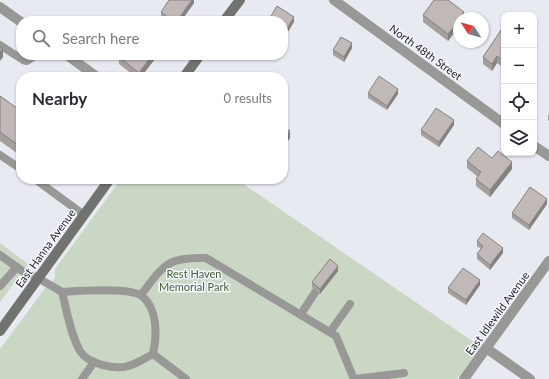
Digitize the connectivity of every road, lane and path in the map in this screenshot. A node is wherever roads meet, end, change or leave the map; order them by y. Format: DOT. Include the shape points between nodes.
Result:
graph roads {
  1 [pos="240,0"];
  2 [pos="334,0"];
  3 [pos="0,7"];
  4 [pos="228,16"];
  5 [pos="16,18"];
  6 [pos="0,45"];
  7 [pos="16,55"];
  8 [pos="74,60"];
  9 [pos="196,60"];
  10 [pos="90,72"];
  11 [pos="188,72"];
  12 [pos="501,122"];
  13 [pos="537,148"];
  14 [pos="0,155"];
  15 [pos="549,156"];
  16 [pos="16,166"];
  17 [pos="42,184"];
  18 [pos="106,184"];
  19 [pos="84,215"];
  20 [pos="0,255"];
  21 [pos="549,261"];
  22 [pos="17,267"];
  23 [pos="38,278"];
  24 [pos="0,286"];
  25 [pos="316,291"];
  26 [pos="62,292"];
  27 [pos="141,295"];
  28 [pos="350,304"];
  29 [pos="301,314"];
  30 [pos="0,331"];
  31 [pos="330,332"];
  32 [pos="486,348"];
  33 [pos="153,354"];
  34 [pos="94,362"];
  35 [pos="404,373"];
  36 [pos="82,379"];
  37 [pos="186,379"];
  38 [pos="354,379"];
  39 [pos="464,379"];
  40 [pos="530,379"];
  1 -- 4 [label="street"];
  2 -- 12 [label="street, North 48th Street"];
  3 -- 5 [label="street"];
  6 -- 7 [label="lane"];
  8 -- 10 [label="street"];
  9 -- 11 [label="street"];
  13 -- 15 [label="street"];
  14 -- 16 [label="lane"];
  17 -- 19 [label="lane"];
  18 -- 19 [label="street, East Hanna Avenue"];
  19 -- 23 [label="street, East Hanna Avenue"];
  20 -- 22 [label="lane"];
  21 -- 32 [label="street, East Idlewild Avenue"];
  22 -- 23 [label="lane"];
  22 -- 24 [label="lane"];
  23 -- 26 [label="lane"];
  23 -- 30 [label="street, East Hanna Avenue"];
  25 -- 29 [label="lane"];
  26 -- 27 [label="lane" via="124,291"];
  26 -- 34 [label="lane" via="73,335 81,353"];
  27 -- 29 [label="lane" via="162,268 183,258 206,258"];
  27 -- 33 [label="lane" via="149,306 154,320 157,336"];
  28 -- 31 [label="lane"];
  29 -- 31 [label="lane"];
  31 -- 38 [label="lane" via="336,336"];
  32 -- 39 [label="street, East Idlewild Avenue"];
  32 -- 40 [label="street"];
  33 -- 34 [label="lane" via="127,367"];
  33 -- 37 [label="lane"];
  34 -- 36 [label="lane"];
  35 -- 38 [label="lane"];
}
